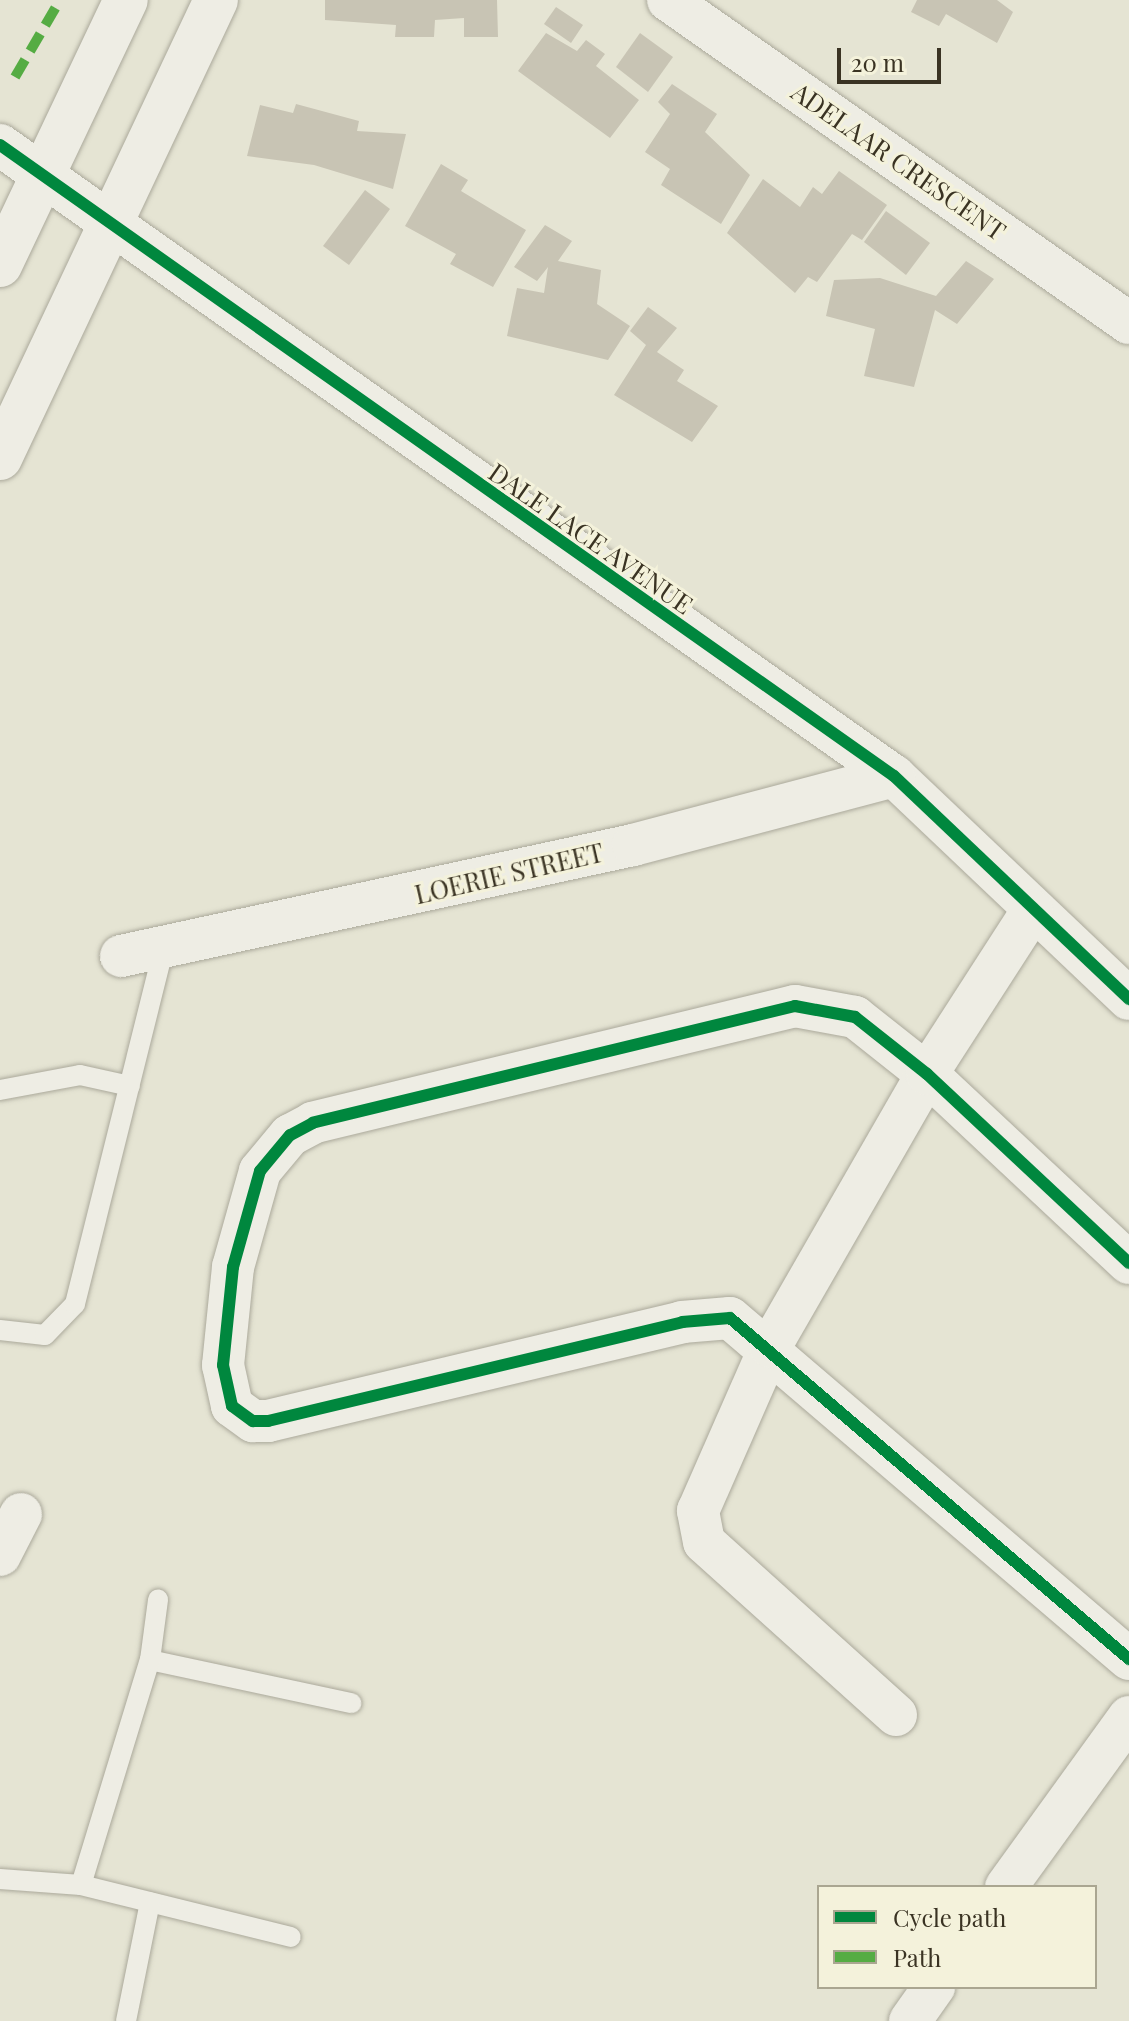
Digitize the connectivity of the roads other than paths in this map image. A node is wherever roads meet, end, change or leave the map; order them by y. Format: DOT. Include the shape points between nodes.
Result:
graph roads {
  1 [pos="126,0"];
  2 [pos="216,0"];
  3 [pos="668,0"];
  4 [pos="0,145"];
  5 [pos="42,175"];
  6 [pos="109,222"];
  7 [pos="0,265"];
  8 [pos="1129,323"];
  9 [pos="0,458"];
  10 [pos="894,776"];
  11 [pos="1032,911"];
  12 [pos="163,951"];
  13 [pos="121,956"];
  14 [pos="1129,999"];
  15 [pos="927,1074"];
  16 [pos="130,1086"];
  17 [pos="0,1090"];
  18 [pos="1129,1263"];
  19 [pos="0,1330"];
  20 [pos="770,1347"];
  21 [pos="21,1514"];
  22 [pos="0,1555"];
  23 [pos="158,1600"];
  24 [pos="1129,1659"];
  25 [pos="150,1660"];
  26 [pos="351,1703"];
  27 [pos="896,1715"];
  28 [pos="1129,1717"];
  29 [pos="0,1879"];
  30 [pos="81,1885"];
  31 [pos="1007,1885"];
  32 [pos="150,1902"];
  33 [pos="291,1937"];
  34 [pos="933,1989"];
  35 [pos="126,2021"];
  36 [pos="910,2021"];
  1 -- 5 [label="main road"];
  2 -- 6 [label="main road"];
  3 -- 8 [label="street, ADELAAR CRESCENT"];
  4 -- 5 [label="street, DALE LACE AVENUE"];
  5 -- 6 [label="street, DALE LACE AVENUE"];
  5 -- 7 [label="main road"];
  6 -- 9 [label="main road"];
  6 -- 10 [label="street, DALE LACE AVENUE"];
  10 -- 11 [label="street, DALE LACE AVENUE"];
  10 -- 12 [label="street, LOERIE STREET" via="633,845"];
  11 -- 14 [label="street, DALE LACE AVENUE"];
  11 -- 15 [label="street"];
  12 -- 13 [label="street, LOERIE STREET"];
  12 -- 16 [label="lane"];
  15 -- 18 [label="street"];
  15 -- 20 [label="street"];
  15 -- 20 [label="street" via="855,1017 795,1006 313,1123 271,1152 260,1171 233,1267 223,1365 232,1406 253,1421 268,1421 717,1316"];
  16 -- 17 [label="lane" via="80,1075"];
  16 -- 19 [label="lane" via="75,1304 45,1335"];
  20 -- 24 [label="street"];
  20 -- 27 [label="street" via="702,1497 698,1530"];
  21 -- 22 [label="street"];
  23 -- 25 [label="lane"];
  25 -- 26 [label="lane"];
  25 -- 30 [label="lane"];
  28 -- 31 [label="street"];
  29 -- 30 [label="lane"];
  30 -- 32 [label="lane"];
  32 -- 33 [label="lane"];
  32 -- 35 [label="lane"];
  34 -- 36 [label="street"];
}
